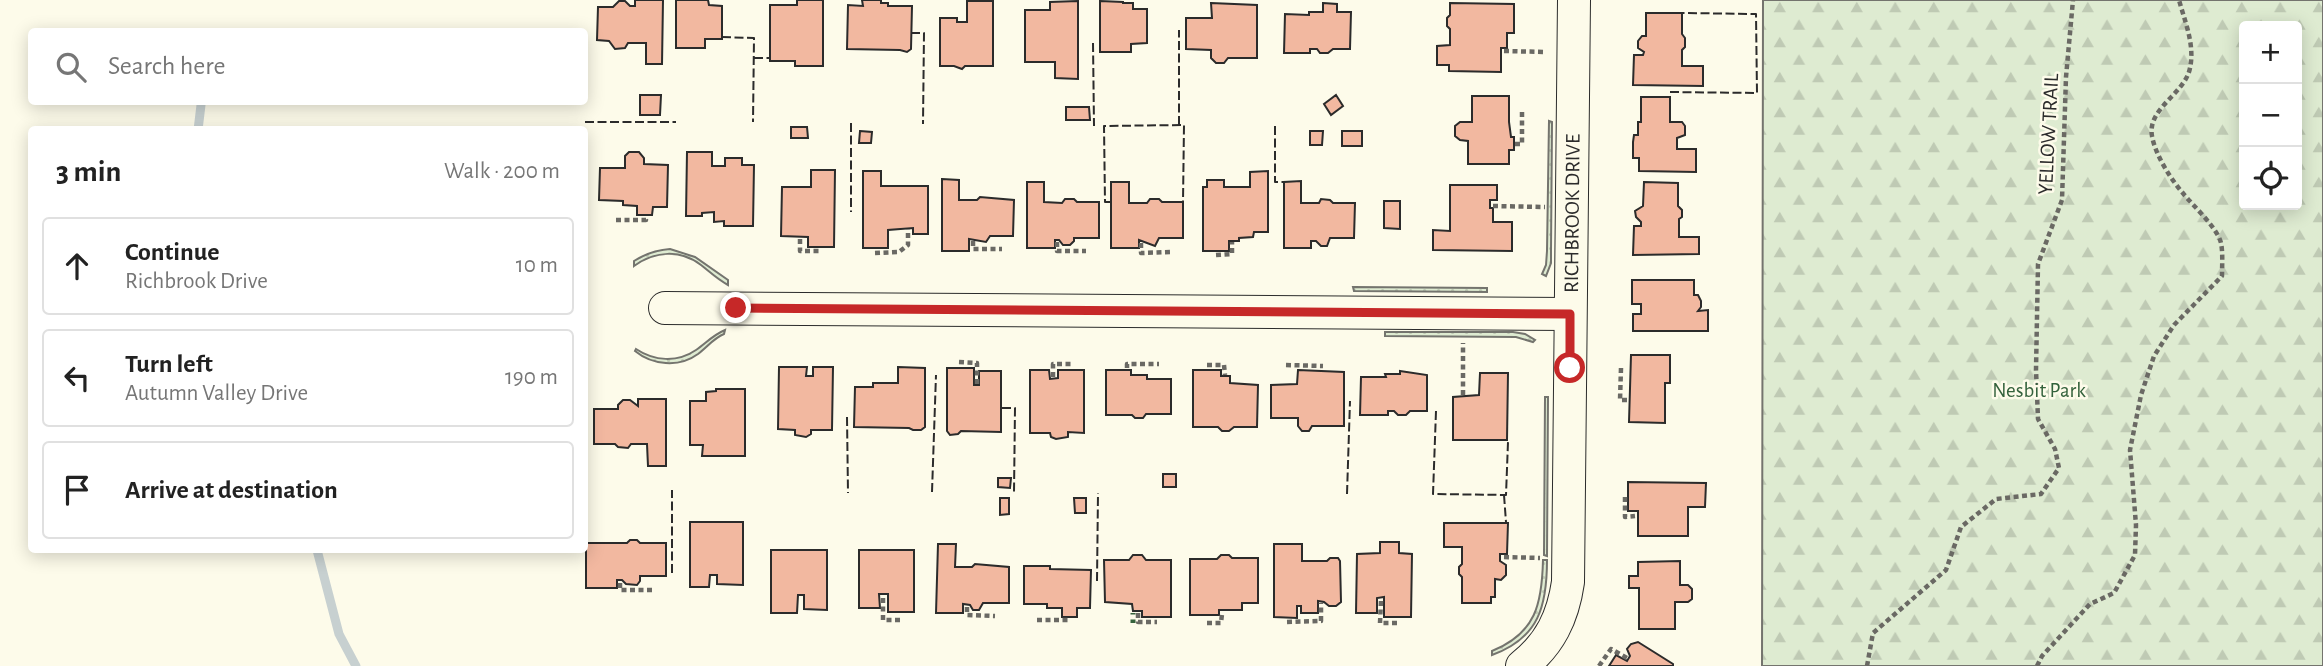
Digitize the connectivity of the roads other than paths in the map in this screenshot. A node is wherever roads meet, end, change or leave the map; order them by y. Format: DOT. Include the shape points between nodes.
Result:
graph roads {
  1 [pos="1574,0"];
  2 [pos="665,308"];
  3 [pos="1570,314"];
  4 [pos="1522,666"];
  1 -- 3 [label="street, RICHBROOK DRIVE"];
  2 -- 3 [label="street"];
  3 -- 4 [label="street, RICHBROOK DRIVE" via="1569,582 1552,635"];
}
